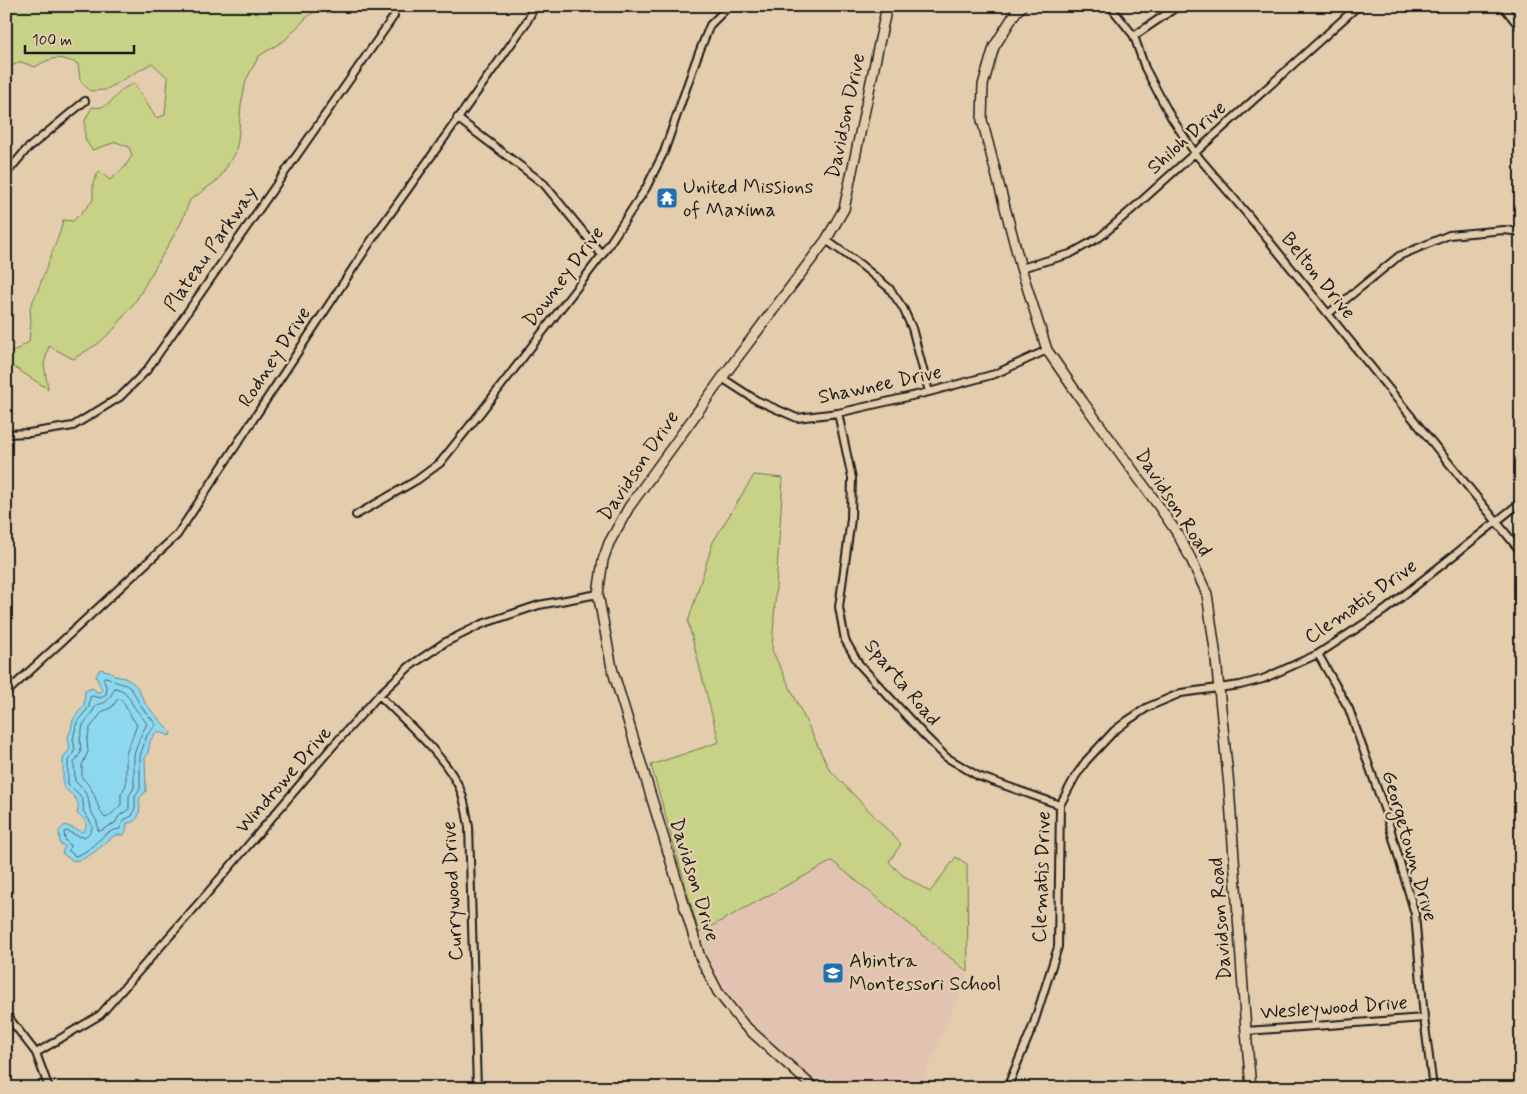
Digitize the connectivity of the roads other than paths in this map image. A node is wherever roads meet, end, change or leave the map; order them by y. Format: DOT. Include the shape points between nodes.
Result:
graph roads {
  1 [pos="535,6"];
  2 [pos="728,6"];
  3 [pos="887,6"];
  4 [pos="1022,6"];
  5 [pos="1110,6"];
  6 [pos="1178,6"];
  7 [pos="1358,6"];
  8 [pos="1503,6"];
  9 [pos="394,16"];
  10 [pos="1521,29"];
  11 [pos="1134,36"];
  12 [pos="85,101"];
  13 [pos="458,118"];
  14 [pos="1194,153"];
  15 [pos="6,174"];
  16 [pos="1521,232"];
  17 [pos="826,240"];
  18 [pos="602,254"];
  19 [pos="1021,268"];
  20 [pos="1328,314"];
  21 [pos="1048,350"];
  22 [pos="722,378"];
  23 [pos="929,392"];
  24 [pos="838,413"];
  25 [pos="6,434"];
  26 [pos="1521,502"];
  27 [pos="356,515"];
  28 [pos="1496,522"];
  29 [pos="1521,552"];
  30 [pos="598,594"];
  31 [pos="1318,654"];
  32 [pos="1218,688"];
  33 [pos="6,693"];
  34 [pos="378,695"];
  35 [pos="1060,805"];
  36 [pos="6,1014"];
  37 [pos="1424,1018"];
  38 [pos="1246,1031"];
  39 [pos="36,1053"];
  40 [pos="49,1088"];
  41 [pos="477,1088"];
  42 [pos="814,1088"];
  43 [pos="1006,1088"];
  44 [pos="1251,1088"];
  45 [pos="1433,1088"];
  1 -- 13 [label="street, Rodney Drive"];
  2 -- 18 [label="street, Downey Drive" via="710,25 664,152 646,188"];
  3 -- 17 [label="street, Davidson Drive" via="844,209"];
  4 -- 19 [label="street, Davidson Road" via="994,47 983,85 982,120"];
  5 -- 11 [label="street, Belton Drive"];
  6 -- 11 [label="street"];
  7 -- 14 [label="street, Shiloh Drive"];
  8 -- 10 [label="street"];
  9 -- 25 [label="street, Plateau Parkway" via="147,370 120,397 73,426"];
  11 -- 14 [label="street, Belton Drive" via="1145,68"];
  12 -- 15 [label="street" via="26,150"];
  13 -- 18 [label="street" via="544,184"];
  13 -- 33 [label="street, Rodney Drive" via="373,238 176,535"];
  14 -- 19 [label="street, Shiloh Drive" via="1100,237 1070,254"];
  14 -- 20 [label="street, Belton Drive"];
  16 -- 20 [label="street" via="1504,230 1449,235 1399,256"];
  17 -- 22 [label="street, Davidson Drive"];
  17 -- 23 [label="street" via="889,288 903,308 912,328"];
  18 -- 27 [label="street, Downey Drive" via="440,462 417,480"];
  19 -- 21 [label="street, Davidson Road"];
  20 -- 28 [label="street, Belton Drive"];
  21 -- 23 [label="street, Shawnee Drive" via="995,374"];
  21 -- 32 [label="street, Davidson Road" via="1158,505 1191,559 1207,594"];
  22 -- 24 [label="street, Shawnee Drive" via="756,400 797,418"];
  22 -- 30 [label="street, Davidson Drive" via="629,507 609,543"];
  23 -- 24 [label="street, Shawnee Drive"];
  24 -- 35 [label="street, Sparta Road" via="852,478 851,519 839,607 845,640 859,664 946,757 978,776"];
  26 -- 28 [label="street, Clematis Drive"];
  28 -- 29 [label="street, Belton Drive"];
  28 -- 31 [label="street, Clematis Drive" via="1385,610"];
  30 -- 34 [label="street, Windrowe Drive" via="539,605 482,624 444,643 410,666"];
  30 -- 42 [label="street, Davidson Drive" via="612,668 700,957 718,992 744,1025"];
  31 -- 32 [label="street, Clematis Drive" via="1263,679"];
  31 -- 37 [label="street, Georgetown Drive" via="1349,709 1386,814 1415,914"];
  32 -- 35 [label="street, Clematis Drive" via="1181,694 1148,707 1126,721 1086,761"];
  32 -- 38 [label="street, Davidson Road" via="1229,786"];
  34 -- 39 [label="street, Windrowe Drive" via="100,1015"];
  34 -- 41 [label="street, Currywood Drive" via="434,752 461,791 470,827"];
  35 -- 43 [label="street, Clematis Drive" via="1058,947 1033,1026"];
  36 -- 39 [label="street"];
  37 -- 38 [label="street, Wesleywood Drive"];
  37 -- 45 [label="street, Georgetown Drive"];
  38 -- 44 [label="street, Davidson Road"];
  39 -- 40 [label="street"];
}
